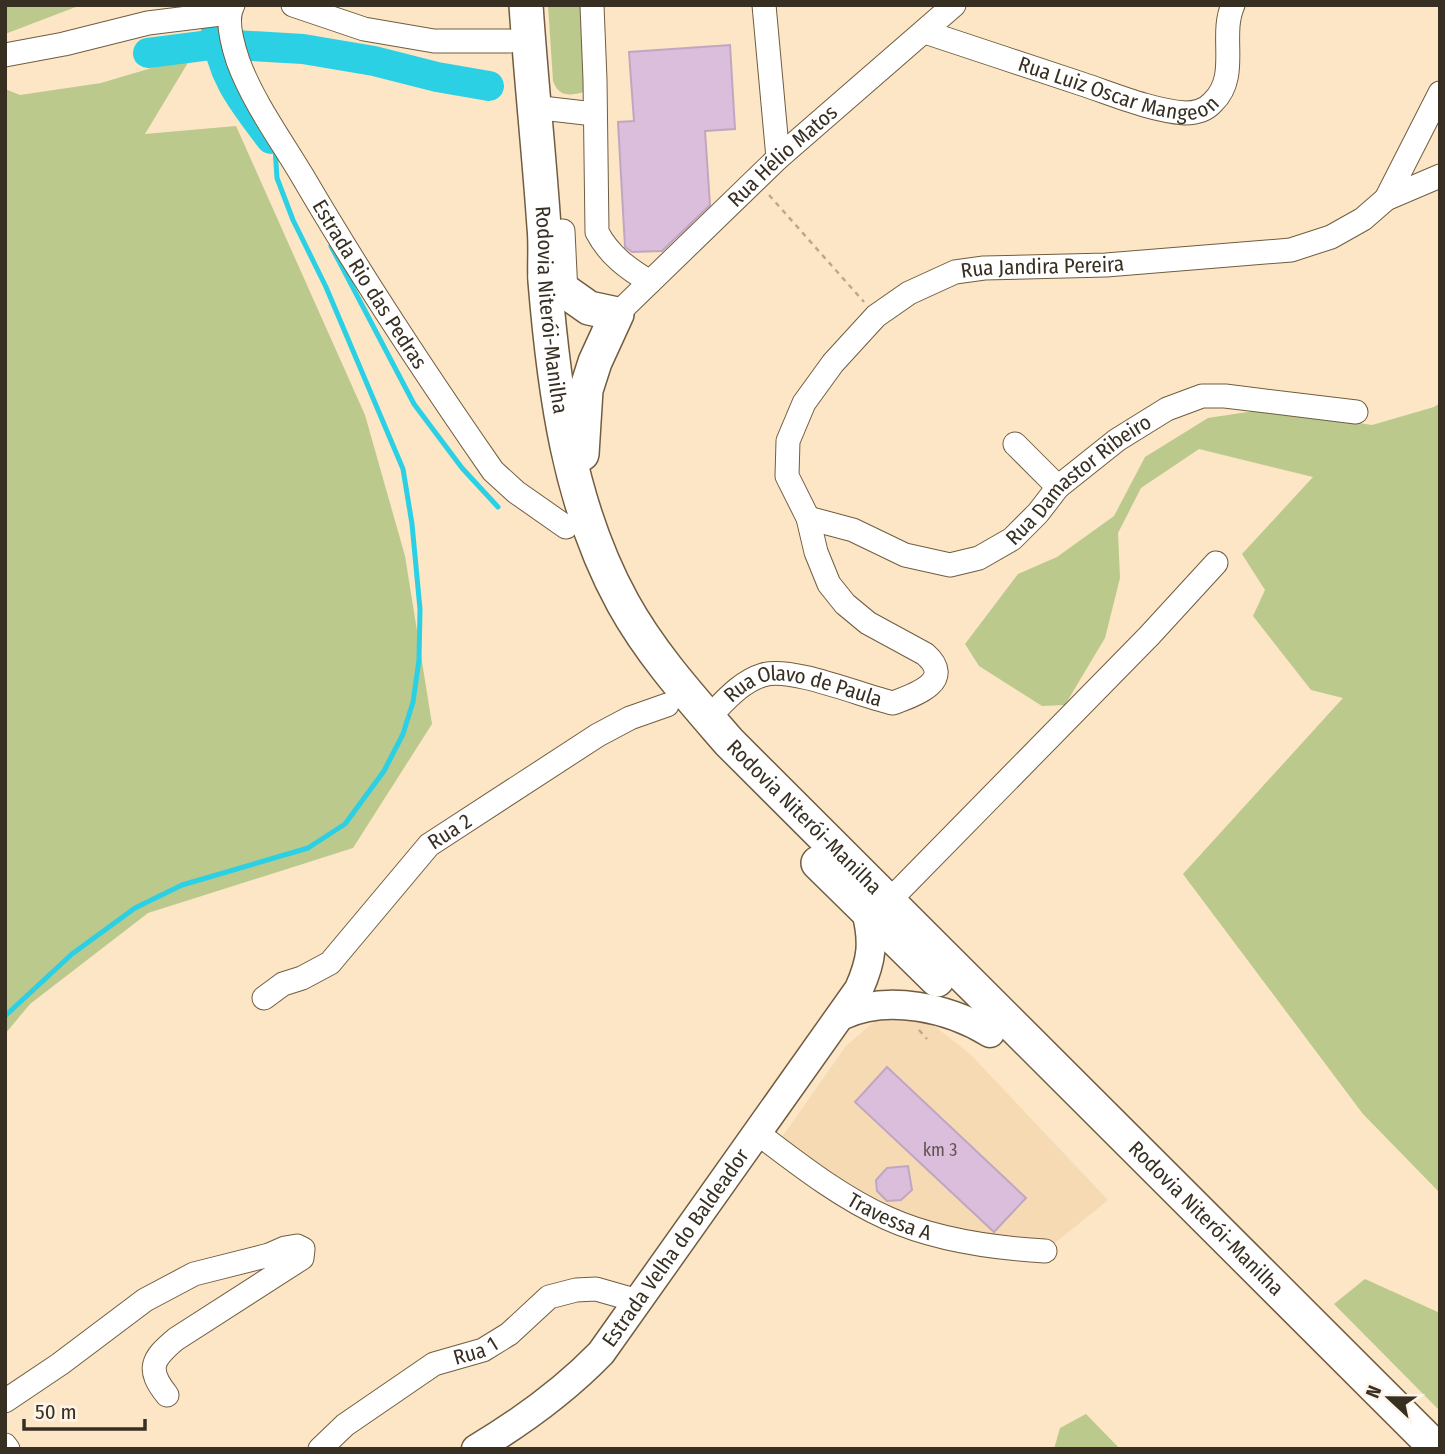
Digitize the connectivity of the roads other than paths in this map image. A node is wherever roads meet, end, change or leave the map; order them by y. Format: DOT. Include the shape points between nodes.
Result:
graph roads {
  1 [pos="293,5"];
  2 [pos="508,5"];
  3 [pos="527,5"];
  4 [pos="592,5"];
  5 [pos="764,5"];
  6 [pos="954,5"];
  7 [pos="1233,5"];
  8 [pos="231,9"];
  9 [pos="925,32"];
  10 [pos="509,41"];
  11 [pos="5,55"];
  12 [pos="1440,93"];
  13 [pos="533,107"];
  14 [pos="594,114"];
  15 [pos="778,158"];
  16 [pos="1440,176"];
  17 [pos="1386,199"];
  18 [pos="554,230"];
  19 [pos="597,232"];
  20 [pos="650,282"];
  21 [pos="555,286"];
  22 [pos="617,314"];
  23 [pos="1356,412"];
  24 [pos="1015,444"];
  25 [pos="1058,487"];
  26 [pos="575,516"];
  27 [pos="808,519"];
  28 [pos="1216,563"];
  29 [pos="667,705"];
  30 [pos="708,718"];
  31 [pos="878,906"];
  32 [pos="264,998"];
  33 [pos="843,1015"];
  34 [pos="990,1033"];
  35 [pos="756,1132"];
  36 [pos="1045,1251"];
  37 [pos="638,1301"];
  38 [pos="167,1395"];
  39 [pos="5,1401"];
  40 [pos="320,1449"];
  41 [pos="476,1449"];
  42 [pos="1407,1449"];
  43 [pos="1437,1449"];
  1 -- 10 [label="street" via="364,29 435,41"];
  2 -- 10 [label="highway, Rodovia Niterói-Manilha"];
  3 -- 13 [label="highway, Rodovia Niterói-Manilha"];
  4 -- 14 [label="street"];
  5 -- 15 [label="street"];
  6 -- 9 [label="street, Rua Hélio Matos"];
  7 -- 9 [label="street, Rua Luiz Oscar Mangeon" via="1224,84 1204,110 1186,113 1135,102"];
  8 -- 11 [label="street"];
  8 -- 26 [label="street, Estrada Rio das Pedras" via="235,49 250,89 344,247 494,471 516,492"];
  9 -- 15 [label="street, Rua Hélio Matos"];
  10 -- 26 [label="highway, Rodovia Niterói-Manilha" via="531,339 543,435"];
  12 -- 17 [label="street"];
  13 -- 14 [label="street"];
  13 -- 18 [label="highway, Rodovia Niterói-Manilha"];
  14 -- 19 [label="street"];
  15 -- 20 [label="street, Rua Hélio Matos"];
  16 -- 17 [label="street, Rua Jandira Pereira"];
  17 -- 27 [label="street, Rua Jandira Pereira" via="1331,237 1291,250 1106,265 984,268 955,272 909,293 876,316 803,403 788,441 787,476"];
  18 -- 19 [label="street"];
  18 -- 21 [label="highway, Rodovia Niterói-Manilha"];
  19 -- 20 [label="street" via="618,260"];
  20 -- 22 [label="street, Rua Hélio Matos"];
  21 -- 22 [label="highway" via="589,308"];
  21 -- 26 [label="highway, Rodovia Niterói-Manilha" via="558,400"];
  22 -- 26 [label="highway" via="586,390"];
  23 -- 25 [label="street, Rua Damastor Ribeiro" via="1202,396 1167,409 1117,440"];
  24 -- 25 [label="street"];
  25 -- 27 [label="street, Rua Damastor Ribeiro" via="1012,539 979,558 950,565 905,555 853,530"];
  26 -- 29 [label="highway, Rodovia Niterói-Manilha" via="593,593 640,672"];
  26 -- 30 [label="highway, Rodovia Niterói-Manilha" via="649,645"];
  27 -- 30 [label="street, Rua Olavo de Paula" via="828,584 868,623 932,659 935,679 930,687 893,704 797,675 764,674 744,684"];
  28 -- 31 [label="street" via="1149,636"];
  29 -- 31 [label="highway, Rodovia Niterói-Manilha" via="716,761"];
  29 -- 32 [label="street, Rua 2" via="598,735 429,845 330,962"];
  30 -- 31 [label="highway, Rodovia Niterói-Manilha"];
  31 -- 33 [label="main road, Estrada Velha do Baldeador" via="867,971"];
  31 -- 34 [label="highway, Rodovia Niterói-Manilha"];
  31 -- 43 [label="highway, Rodovia Niterói-Manilha"];
  33 -- 34 [label="main road" via="877,1005 923,1008 968,1020"];
  33 -- 35 [label="main road, Estrada Velha do Baldeador"];
  34 -- 42 [label="highway, Rodovia Niterói-Manilha"];
  35 -- 36 [label="street, Travessa A" via="814,1176 888,1219 939,1235"];
  35 -- 37 [label="main road, Estrada Velha do Baldeador"];
  37 -- 40 [label="street, Rua 1" via="596,1289 550,1297 509,1334 482,1350 434,1364 345,1425"];
  37 -- 41 [label="main road, Estrada Velha do Baldeador" via="575,1380 534,1413"];
  38 -- 39 [label="street" via="154,1380 158,1354 302,1258 303,1249 285,1248 194,1274 145,1300"];
}
